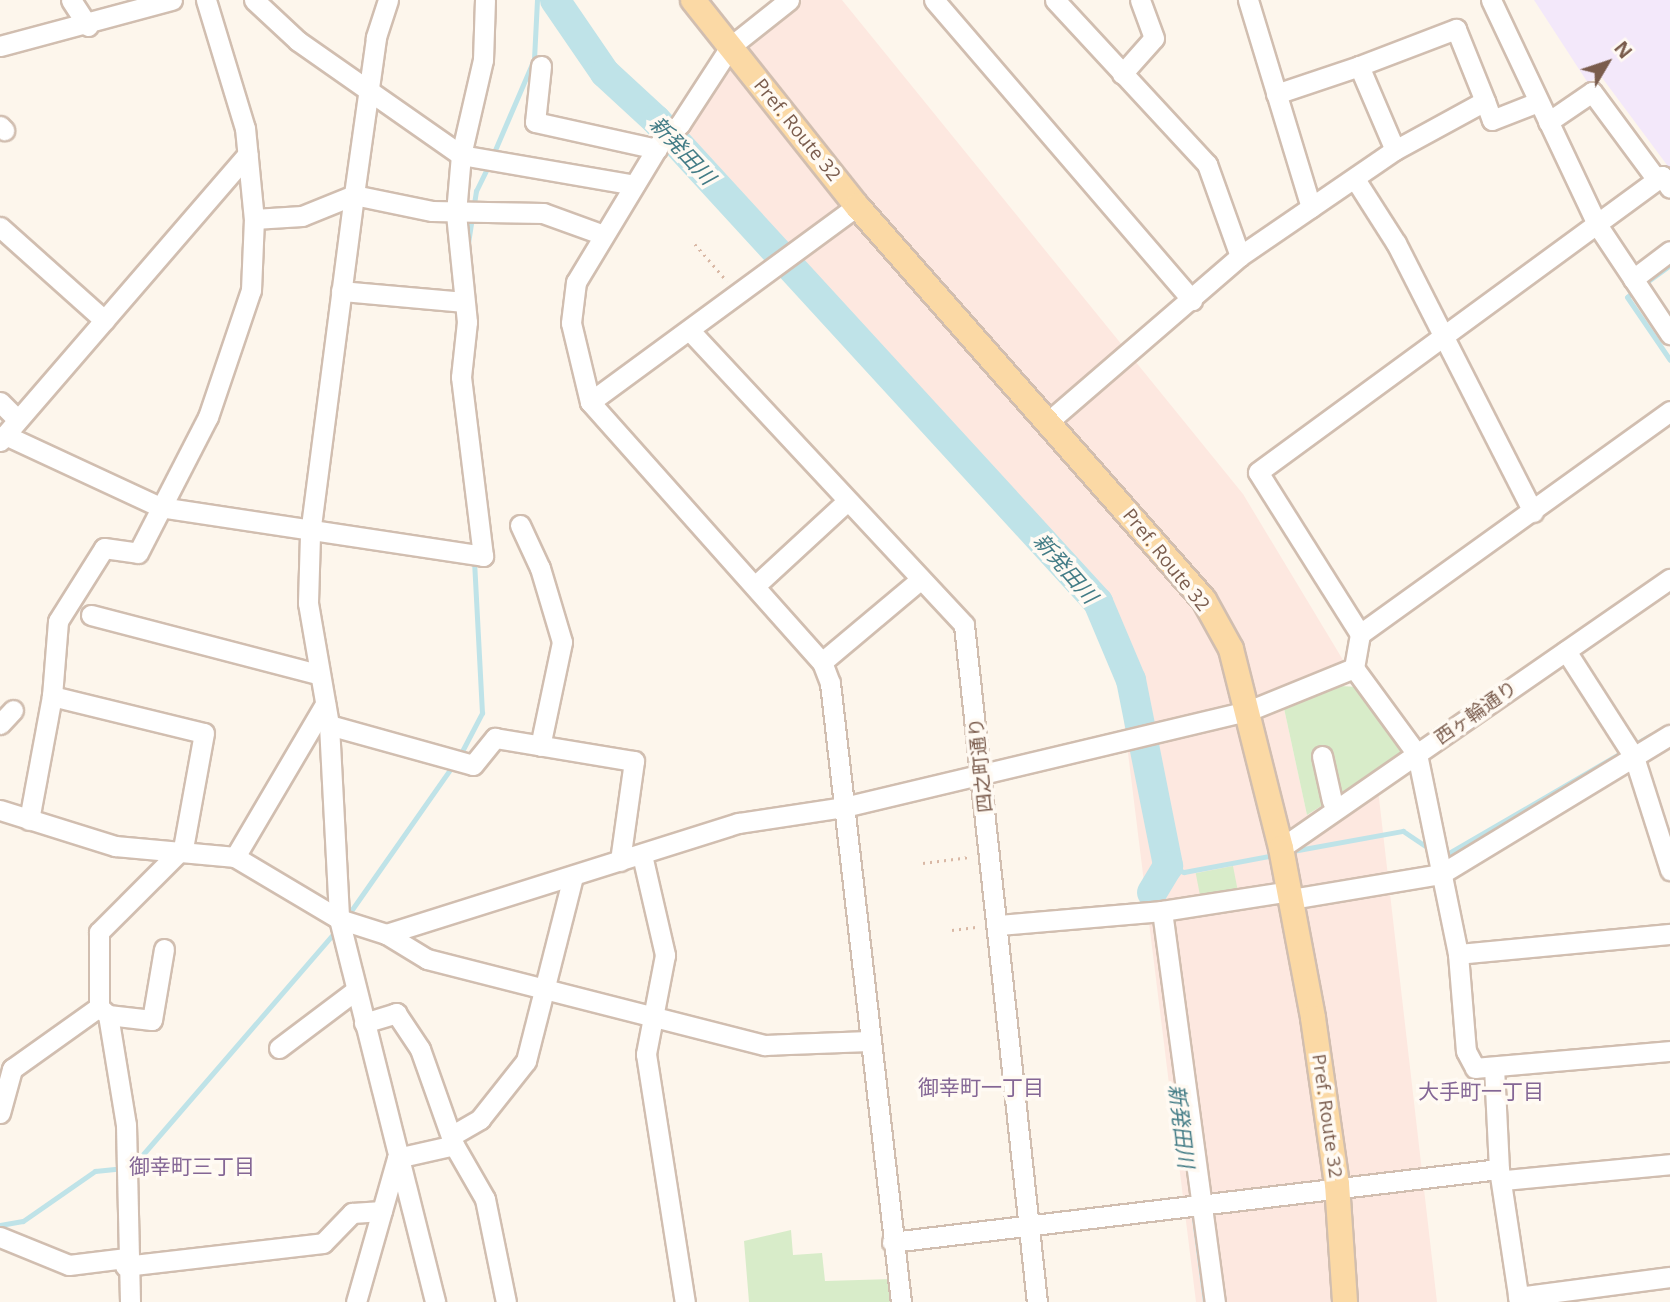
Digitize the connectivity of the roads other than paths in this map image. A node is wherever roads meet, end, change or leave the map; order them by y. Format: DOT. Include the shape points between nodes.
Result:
graph roads {
  1 [pos="71,0"];
  2 [pos="172,0"];
  3 [pos="206,0"];
  4 [pos="254,0"];
  5 [pos="388,0"];
  6 [pos="485,0"];
  7 [pos="693,0"];
  8 [pos="789,0"];
  9 [pos="934,0"];
  10 [pos="1055,0"];
  11 [pos="1140,0"];
  12 [pos="1248,0"];
  13 [pos="1491,0"];
  14 [pos="88,26"];
  15 [pos="0,46"];
  16 [pos="730,47"];
  17 [pos="1359,65"];
  18 [pos="541,66"];
  19 [pos="1122,74"];
  20 [pos="368,92"];
  21 [pos="1276,94"];
  22 [pos="1485,101"];
  23 [pos="1538,102"];
  24 [pos="1548,122"];
  25 [pos="658,146"];
  26 [pos="1395,149"];
  27 [pos="248,154"];
  28 [pos="461,155"];
  29 [pos="1355,179"];
  30 [pos="1664,184"];
  31 [pos="634,185"];
  32 [pos="354,195"];
  33 [pos="857,205"];
  34 [pos="1311,208"];
  35 [pos="456,213"];
  36 [pos="254,219"];
  37 [pos="1598,226"];
  38 [pos="0,227"];
  39 [pos="601,234"];
  40 [pos="1670,251"];
  41 [pos="1240,256"];
  42 [pos="1633,279"];
  43 [pos="341,291"];
  44 [pos="1192,300"];
  45 [pos="464,302"];
  46 [pos="104,320"];
  47 [pos="692,333"];
  48 [pos="1670,334"];
  49 [pos="1445,336"];
  50 [pos="0,402"];
  51 [pos="590,402"];
  52 [pos="1670,411"];
  53 [pos="18,420"];
  54 [pos="1049,421"];
  55 [pos="3,438"];
  56 [pos="847,501"];
  57 [pos="160,507"];
  58 [pos="1534,512"];
  59 [pos="520,525"];
  60 [pos="310,534"];
  61 [pos="921,579"];
  62 [pos="1670,579"];
  63 [pos="755,585"];
  64 [pos="91,615"];
  65 [pos="1360,634"];
  66 [pos="1566,651"];
  67 [pos="822,662"];
  68 [pos="1354,668"];
  69 [pos="318,674"];
  70 [pos="52,696"];
  71 [pos="325,704"];
  72 [pos="1248,711"];
  73 [pos="329,725"];
  74 [pos="1670,735"];
  75 [pos="540,746"];
  76 [pos="1417,754"];
  77 [pos="1322,756"];
  78 [pos="1634,757"];
  79 [pos="982,773"];
  80 [pos="1332,802"];
  81 [pos="844,807"];
  82 [pos="0,810"];
  83 [pos="29,820"];
  84 [pos="183,848"];
  85 [pos="1281,848"];
  86 [pos="642,855"];
  87 [pos="235,857"];
  88 [pos="620,861"];
  89 [pos="1670,870"];
  90 [pos="1441,874"];
  91 [pos="573,876"];
  92 [pos="1290,895"];
  93 [pos="1154,909"];
  94 [pos="339,919"];
  95 [pos="999,925"];
  96 [pos="386,934"];
  97 [pos="1670,934"];
  98 [pos="164,948"];
  99 [pos="1458,954"];
  100 [pos="356,990"];
  101 [pos="546,993"];
  102 [pos="104,1011"];
  103 [pos="653,1020"];
  104 [pos="364,1023"];
  105 [pos="869,1041"];
  106 [pos="279,1048"];
  107 [pos="1670,1051"];
  108 [pos="1494,1067"];
  109 [pos="0,1113"];
  110 [pos="453,1141"];
  111 [pos="397,1158"];
  112 [pos="1670,1164"];
  113 [pos="1502,1174"];
  114 [pos="1337,1184"];
  115 [pos="1196,1201"];
  116 [pos="382,1211"];
  117 [pos="1027,1226"];
  118 [pos="892,1242"];
  119 [pos="4,1246"];
  120 [pos="125,1262"];
  121 [pos="1670,1278"];
  122 [pos="1519,1299"];
  123 [pos="130,1302"];
  124 [pos="356,1302"];
  125 [pos="435,1302"];
  126 [pos="506,1302"];
  127 [pos="685,1302"];
  128 [pos="901,1302"];
  129 [pos="1037,1302"];
  130 [pos="1215,1302"];
  131 [pos="1345,1302"];
  1 -- 14 [label="street"];
  2 -- 14 [label="street"];
  3 -- 27 [label="street"];
  4 -- 20 [label="street"];
  5 -- 20 [label="street"];
  6 -- 28 [label="street" via="483,60"];
  7 -- 16 [label="main road, Pref. Route 32"];
  8 -- 16 [label="street"];
  9 -- 44 [label="street"];
  10 -- 19 [label="street"];
  11 -- 19 [label="street" via="1154,38"];
  12 -- 21 [label="street"];
  13 -- 23 [label="street"];
  14 -- 15 [label="street"];
  16 -- 25 [label="street" via="681,124"];
  16 -- 33 [label="main road, Pref. Route 32"];
  17 -- 21 [label="street"];
  17 -- 22 [label="street" via="1456,29"];
  17 -- 26 [label="street"];
  18 -- 25 [label="street" via="535,122"];
  19 -- 41 [label="street" via="1207,164"];
  20 -- 28 [label="street"];
  20 -- 32 [label="street"];
  21 -- 34 [label="street"];
  22 -- 23 [label="street" via="1492,120"];
  22 -- 26 [label="street"];
  23 -- 24 [label="street"];
  24 -- 30 [label="street" via="1592,92"];
  24 -- 37 [label="street"];
  25 -- 31 [label="street"];
  26 -- 29 [label="street"];
  27 -- 36 [label="street"];
  27 -- 46 [label="street"];
  28 -- 31 [label="street"];
  28 -- 35 [label="street"];
  29 -- 34 [label="street"];
  29 -- 49 [label="street"];
  30 -- 37 [label="street"];
  31 -- 39 [label="street"];
  32 -- 35 [label="street"];
  32 -- 36 [label="street" via="302,216"];
  32 -- 43 [label="street"];
  33 -- 47 [label="street"];
  33 -- 54 [label="main road, Pref. Route 32"];
  34 -- 41 [label="street"];
  35 -- 39 [label="street" via="543,214"];
  35 -- 45 [label="street"];
  36 -- 57 [label="street" via="251,290 208,417"];
  37 -- 42 [label="street"];
  37 -- 49 [label="street"];
  38 -- 46 [label="street"];
  39 -- 51 [label="street" via="576,282 571,323"];
  40 -- 42 [label="street"];
  41 -- 44 [label="street"];
  42 -- 48 [label="street"];
  43 -- 45 [label="street"];
  43 -- 60 [label="street"];
  44 -- 54 [label="street"];
  45 -- 60 [label="street" via="461,377 483,556"];
  46 -- 53 [label="street"];
  47 -- 51 [label="street" via="682,331"];
  47 -- 56 [label="street, 四之町通り"];
  49 -- 58 [label="street"];
  49 -- 65 [label="street" via="1258,472"];
  50 -- 53 [label="street"];
  51 -- 63 [label="street"];
  52 -- 58 [label="street"];
  53 -- 55 [label="street"];
  54 -- 72 [label="main road, Pref. Route 32" via="1204,600 1231,649"];
  55 -- 57 [label="street"];
  56 -- 61 [label="street, 四之町通り"];
  56 -- 63 [label="street"];
  57 -- 60 [label="street"];
  57 -- 70 [label="street" via="138,552 104,548 58,621"];
  58 -- 65 [label="street"];
  59 -- 75 [label="street" via="540,568 562,642"];
  60 -- 69 [label="street" via="308,603"];
  61 -- 67 [label="street"];
  61 -- 79 [label="street, 四之町通り" via="964,625"];
  62 -- 66 [label="street, 西ヶ輪通り"];
  63 -- 67 [label="street"];
  64 -- 69 [label="street"];
  65 -- 68 [label="street"];
  66 -- 76 [label="street, 西ヶ輪通り"];
  66 -- 78 [label="street"];
  67 -- 81 [label="street"];
  68 -- 72 [label="street"];
  68 -- 76 [label="street"];
  69 -- 71 [label="street"];
  70 -- 83 [label="street"];
  70 -- 84 [label="street" via="204,733"];
  71 -- 73 [label="street"];
  71 -- 87 [label="street"];
  72 -- 79 [label="street"];
  72 -- 85 [label="main road, Pref. Route 32"];
  73 -- 75 [label="street" via="473,765 495,738"];
  73 -- 94 [label="street"];
  74 -- 78 [label="street"];
  75 -- 88 [label="street" via="634,761"];
  76 -- 85 [label="street, 西ヶ輪通り"];
  76 -- 90 [label="street"];
  77 -- 80 [label="street"];
  78 -- 89 [label="street"];
  78 -- 90 [label="street"];
  79 -- 81 [label="street"];
  79 -- 95 [label="street, 四之町通り"];
  81 -- 86 [label="street" via="739,823"];
  81 -- 105 [label="street"];
  82 -- 83 [label="street"];
  83 -- 84 [label="street" via="116,846"];
  84 -- 87 [label="street"];
  84 -- 102 [label="street" via="99,932"];
  85 -- 92 [label="main road, Pref. Route 32"];
  86 -- 88 [label="street"];
  86 -- 103 [label="street" via="666,955"];
  87 -- 94 [label="street"];
  88 -- 91 [label="street"];
  90 -- 92 [label="street"];
  90 -- 99 [label="street"];
  91 -- 96 [label="street"];
  91 -- 101 [label="street"];
  92 -- 93 [label="street"];
  92 -- 114 [label="main road, Pref. Route 32"];
  93 -- 95 [label="street"];
  93 -- 115 [label="street"];
  94 -- 96 [label="street"];
  94 -- 100 [label="street"];
  95 -- 117 [label="street, 四之町通り"];
  96 -- 101 [label="street" via="427,959"];
  97 -- 99 [label="street"];
  98 -- 102 [label="street" via="152,1020"];
  99 -- 108 [label="street" via="1466,1051 1475,1068"];
  100 -- 104 [label="street"];
  100 -- 106 [label="street"];
  101 -- 103 [label="street"];
  101 -- 110 [label="street" via="526,1061 480,1119"];
  102 -- 109 [label="street" via="12,1069"];
  102 -- 120 [label="street" via="126,1125"];
  103 -- 105 [label="street" via="765,1045"];
  103 -- 127 [label="street" via="646,1054"];
  104 -- 110 [label="street" via="396,1013 420,1049"];
  104 -- 111 [label="street"];
  105 -- 118 [label="street"];
  107 -- 108 [label="street"];
  108 -- 113 [label="street"];
  110 -- 111 [label="street"];
  110 -- 126 [label="street" via="485,1199"];
  111 -- 116 [label="street"];
  111 -- 125 [label="street"];
  112 -- 113 [label="street"];
  113 -- 114 [label="street"];
  113 -- 122 [label="street"];
  114 -- 115 [label="street"];
  114 -- 131 [label="main road, Pref. Route 32"];
  115 -- 117 [label="street"];
  115 -- 130 [label="street"];
  116 -- 120 [label="street" via="352,1213 323,1243"];
  116 -- 124 [label="street"];
  117 -- 118 [label="street"];
  117 -- 129 [label="street, 四之町通り"];
  118 -- 128 [label="street"];
  119 -- 120 [label="street" via="69,1265"];
  120 -- 123 [label="street"];
  121 -- 122 [label="street"];
}
